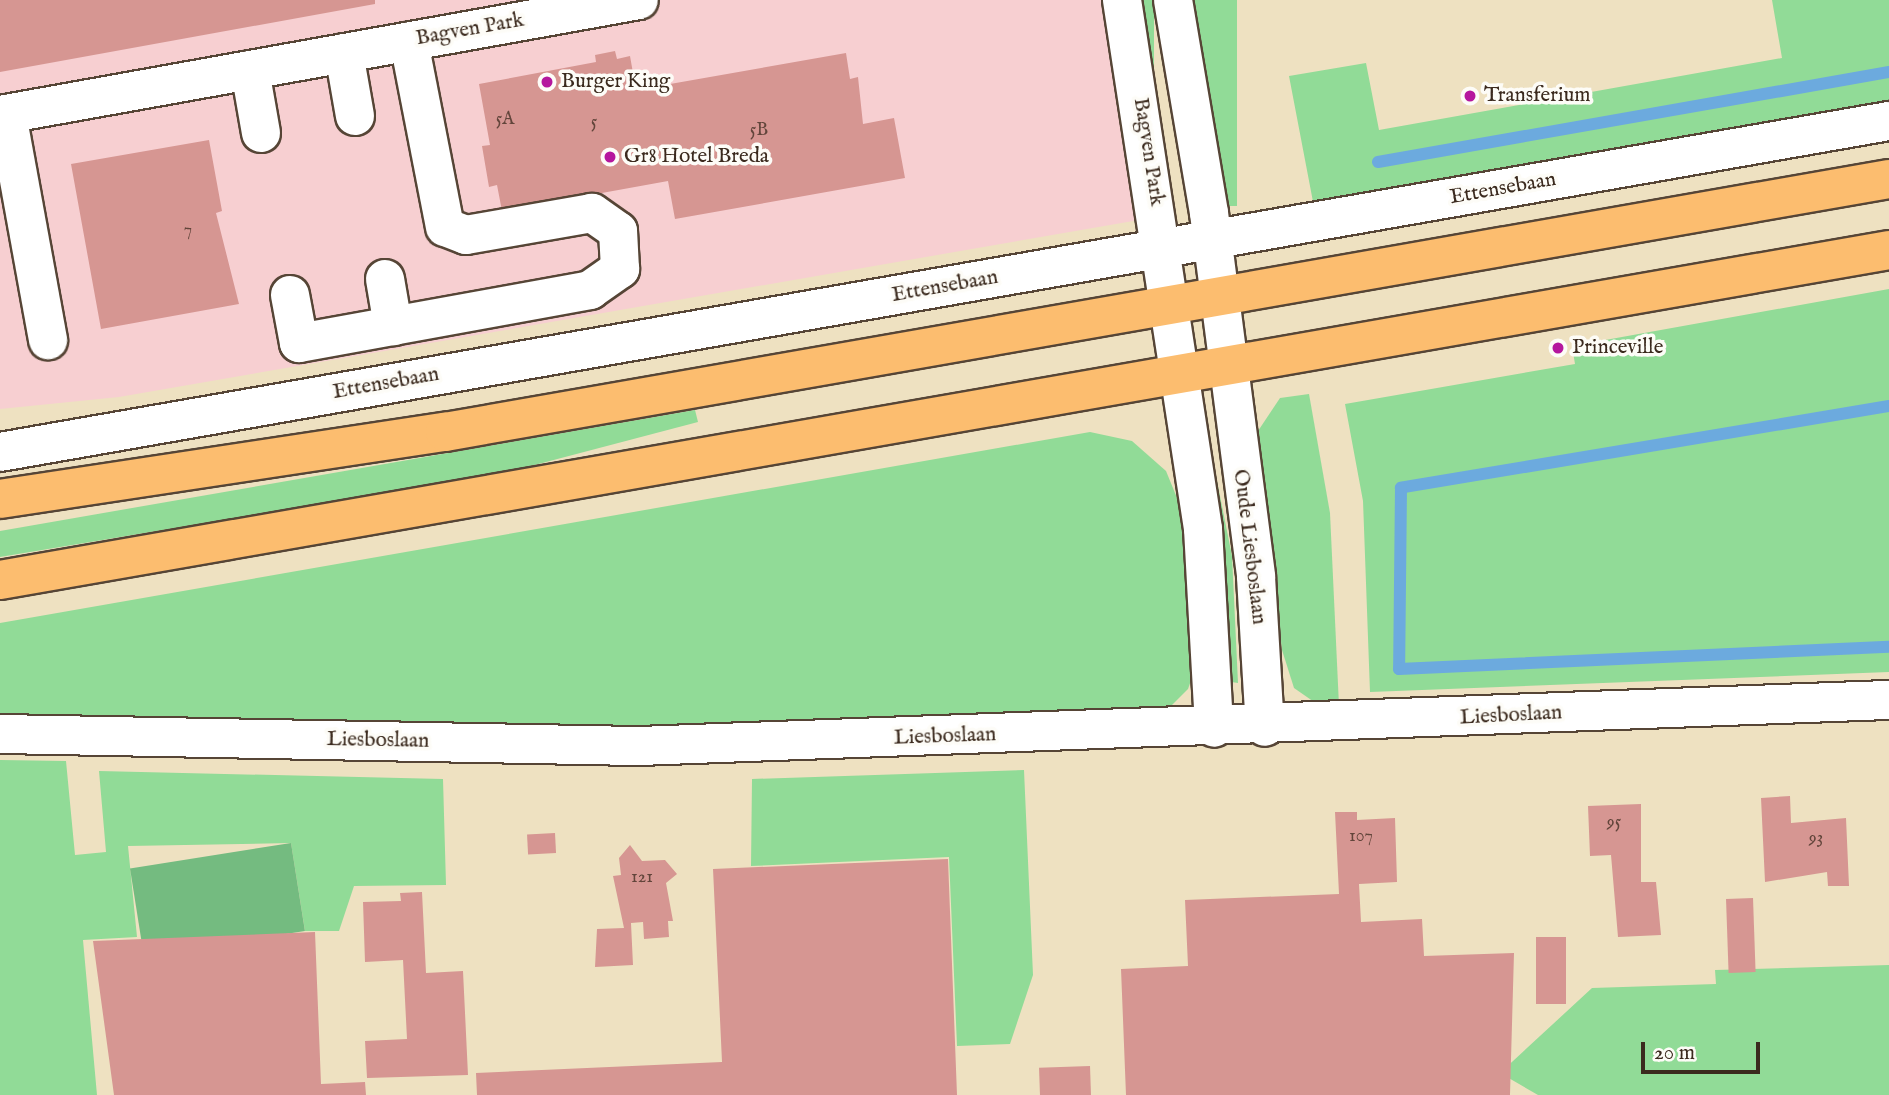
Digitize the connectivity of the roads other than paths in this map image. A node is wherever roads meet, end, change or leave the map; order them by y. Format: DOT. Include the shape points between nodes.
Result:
graph roads {
  1 [pos="639,0"];
  2 [pos="1122,0"];
  3 [pos="1173,0"];
  4 [pos="409,41"];
  5 [pos="344,53"];
  6 [pos="250,70"];
  7 [pos="4,114"];
  8 [pos="355,116"];
  9 [pos="1889,121"];
  10 [pos="261,133"];
  11 [pos="1889,179"];
  12 [pos="1212,240"];
  13 [pos="1162,250"];
  14 [pos="1889,250"];
  15 [pos="385,279"];
  16 [pos="290,295"];
  17 [pos="1218,295"];
  18 [pos="1167,305"];
  19 [pos="403,324"];
  20 [pos="48,340"];
  21 [pos="1226,367"];
  22 [pos="1175,377"];
  23 [pos="0,452"];
  24 [pos="0,499"];
  25 [pos="0,580"];
  26 [pos="1889,700"];
  27 [pos="1265,727"];
  28 [pos="1214,728"];
  29 [pos="0,734"];
  1 -- 4 [label="street, Bagven Park"];
  2 -- 13 [label="street, Bagven Park"];
  3 -- 12 [label="street"];
  4 -- 5 [label="street, Bagven Park"];
  4 -- 19 [label="street" via="450,233 592,213 613,224 623,246 616,275 597,287"];
  5 -- 6 [label="street, Bagven Park"];
  5 -- 8 [label="street"];
  6 -- 7 [label="street, Bagven Park"];
  6 -- 10 [label="street"];
  7 -- 20 [label="street, Bagven Park"];
  9 -- 12 [label="street, Ettensebaan"];
  11 -- 17 [label="main road"];
  12 -- 13 [label="street, Ettensebaan"];
  12 -- 17 [label="street"];
  13 -- 18 [label="street, Bagven Park"];
  13 -- 23 [label="street, Ettensebaan"];
  14 -- 21 [label="main road"];
  15 -- 19 [label="street"];
  16 -- 19 [label="street" via="299,343"];
  17 -- 18 [label="main road"];
  17 -- 21 [label="street, Oude Liesboslaan"];
  18 -- 22 [label="street, Oude Liesboslaan"];
  18 -- 24 [label="main road" via="444,432"];
  21 -- 22 [label="main road"];
  21 -- 27 [label="street, Oude Liesboslaan" via="1256,577"];
  22 -- 25 [label="main road"];
  22 -- 28 [label="street, Oude Liesboslaan" via="1209,581"];
  26 -- 27 [label="street, Liesboslaan"];
  27 -- 28 [label="street, Liesboslaan"];
  28 -- 29 [label="street, Liesboslaan" via="639,746"];
}
